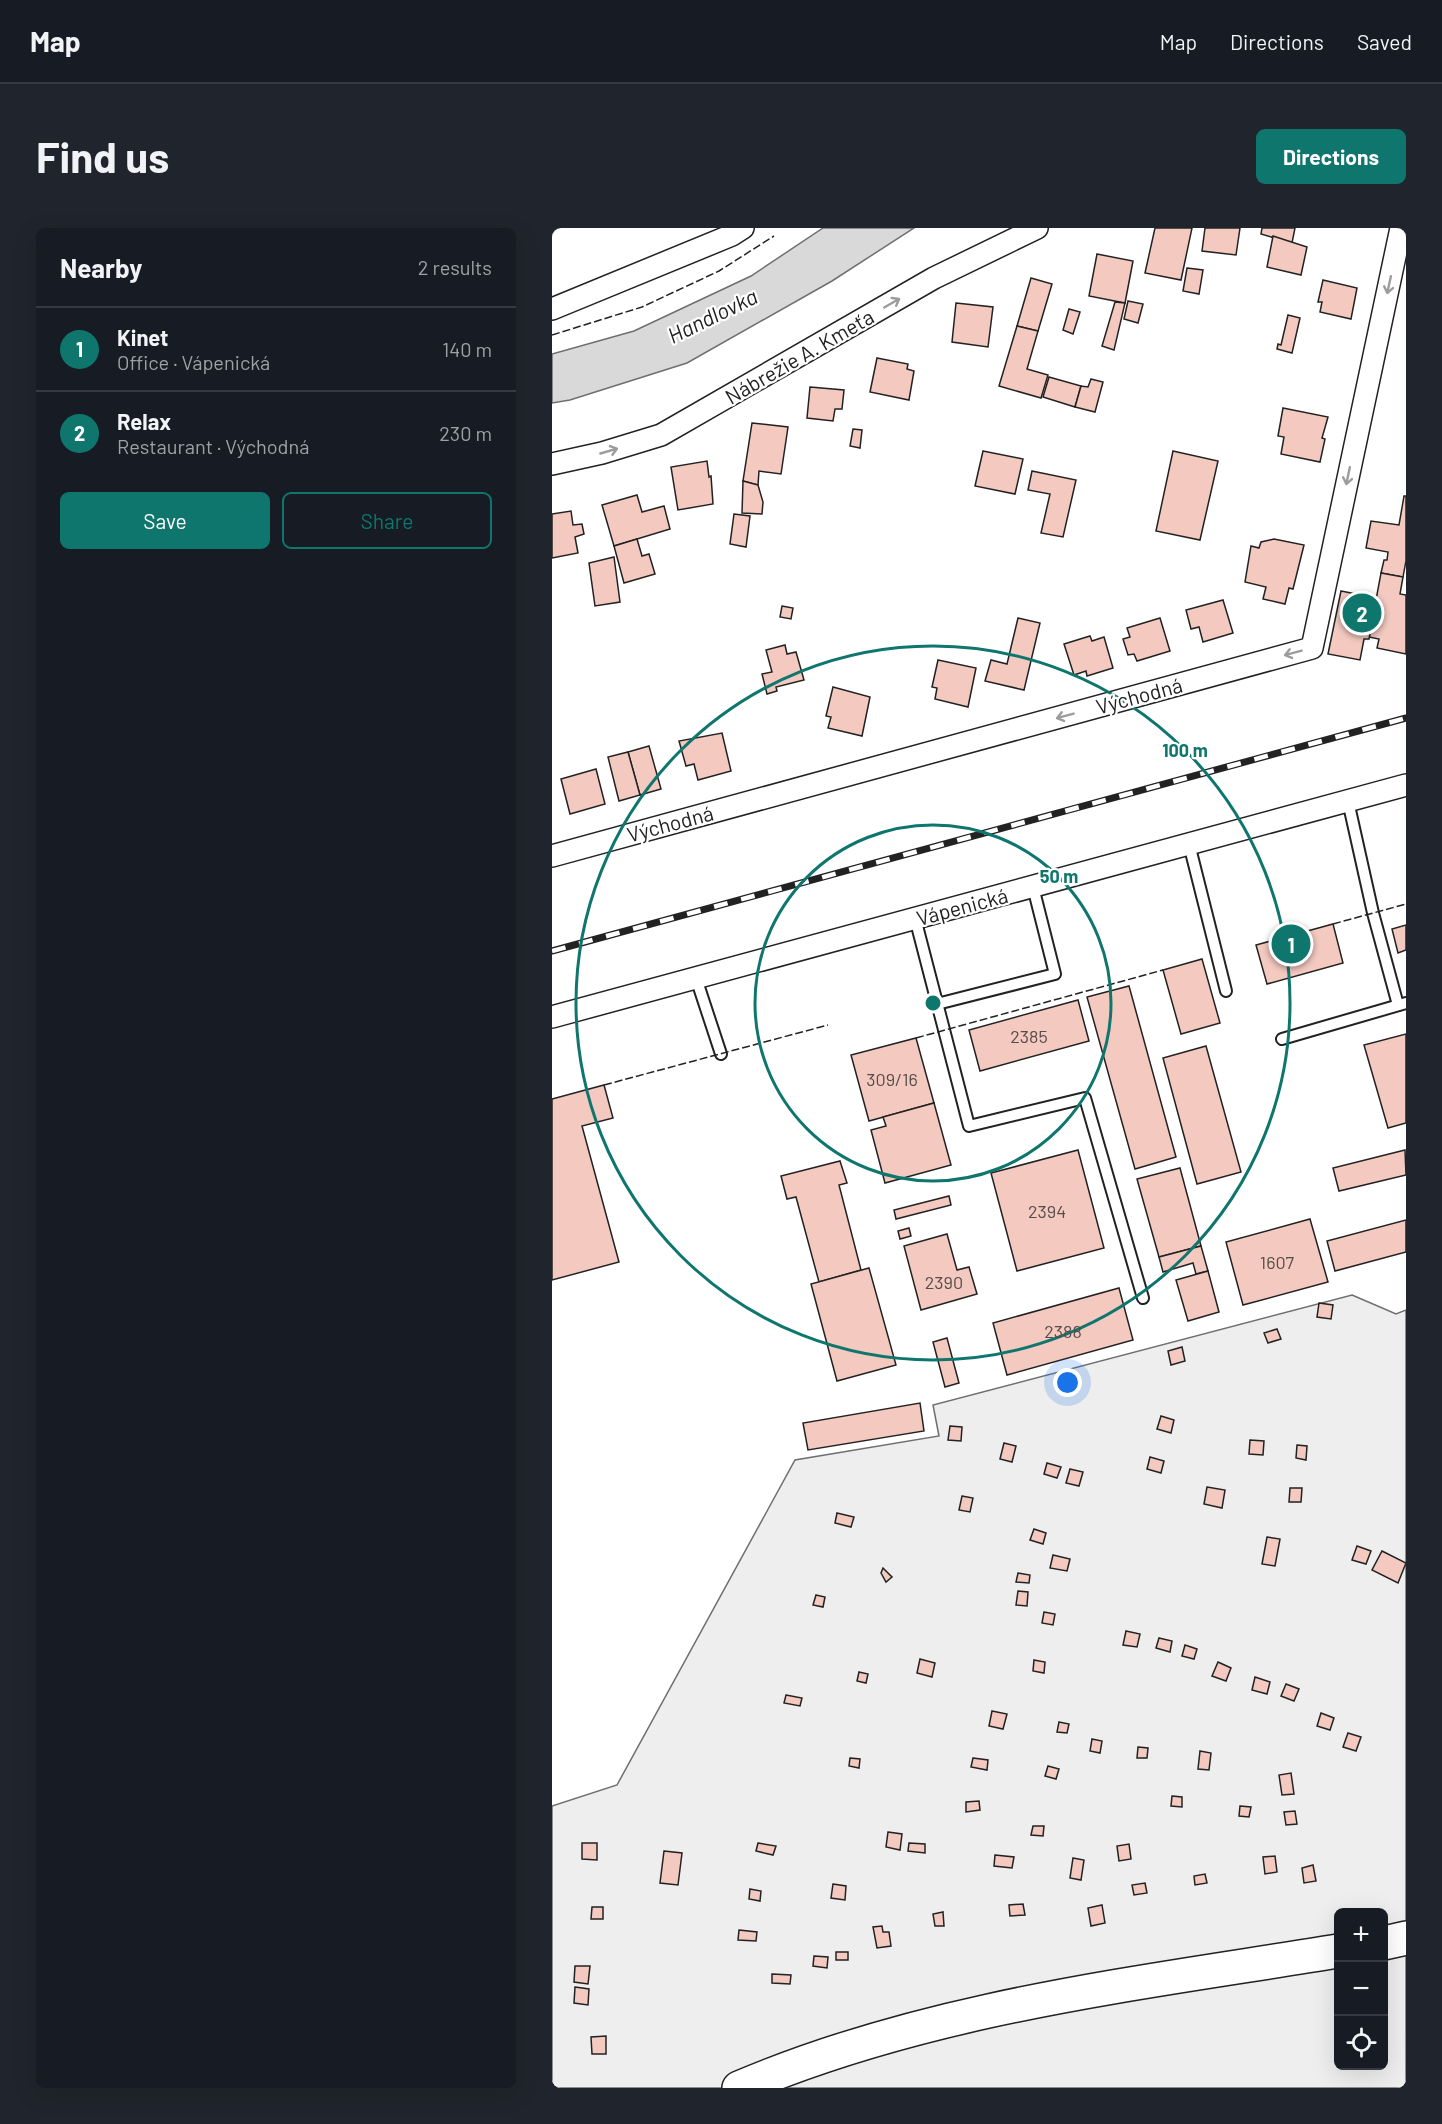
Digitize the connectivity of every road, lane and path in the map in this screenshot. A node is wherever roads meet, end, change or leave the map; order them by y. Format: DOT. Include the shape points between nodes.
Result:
graph roads {
  1 [pos="1038,228"];
  2 [pos="1401,228"];
  3 [pos="734,230"];
  4 [pos="552,309"];
  5 [pos="552,464"];
  6 [pos="1406,785"];
  7 [pos="1348,801"];
  8 [pos="1189,844"];
  9 [pos="552,856"];
  10 [pos="1033,887"];
  11 [pos="915,918"];
  12 [pos="696,978"];
  13 [pos="1226,991"];
  14 [pos="937,1004"];
  15 [pos="1402,1004"];
  16 [pos="552,1017"];
  17 [pos="1282,1039"];
  18 [pos="721,1054"];
  19 [pos="1143,1298"];
  20 [pos="1406,1938"];
  21 [pos="1388,1941"];
  22 [pos="1334,1952"];
  23 [pos="739,2088"];
  5 -- 1 [label="street, Nábrežie A. Kmeťa, one-way" via="661,435 934,279"];
  2 -- 9 [label="street, Východná, one-way" via="1311,648"];
  3 -- 4 [label="street"];
  6 -- 7 [label="street, Vápenická"];
  7 -- 8 [label="street, Vápenická"];
  7 -- 15 [label="lane" via="1373,913"];
  8 -- 10 [label="street, Vápenická"];
  8 -- 13 [label="lane"];
  10 -- 11 [label="street, Vápenická"];
  10 -- 14 [label="lane" via="1055,974"];
  11 -- 12 [label="street, Vápenická"];
  11 -- 14 [label="lane"];
  12 -- 16 [label="street, Vápenická"];
  12 -- 18 [label="lane"];
  14 -- 19 [label="lane" via="969,1126 1084,1098"];
  15 -- 17 [label="lane"];
  20 -- 21 [label="main road"];
  22 -- 23 [label="main road" via="1096,1989 970,2015 820,2056"];
}
